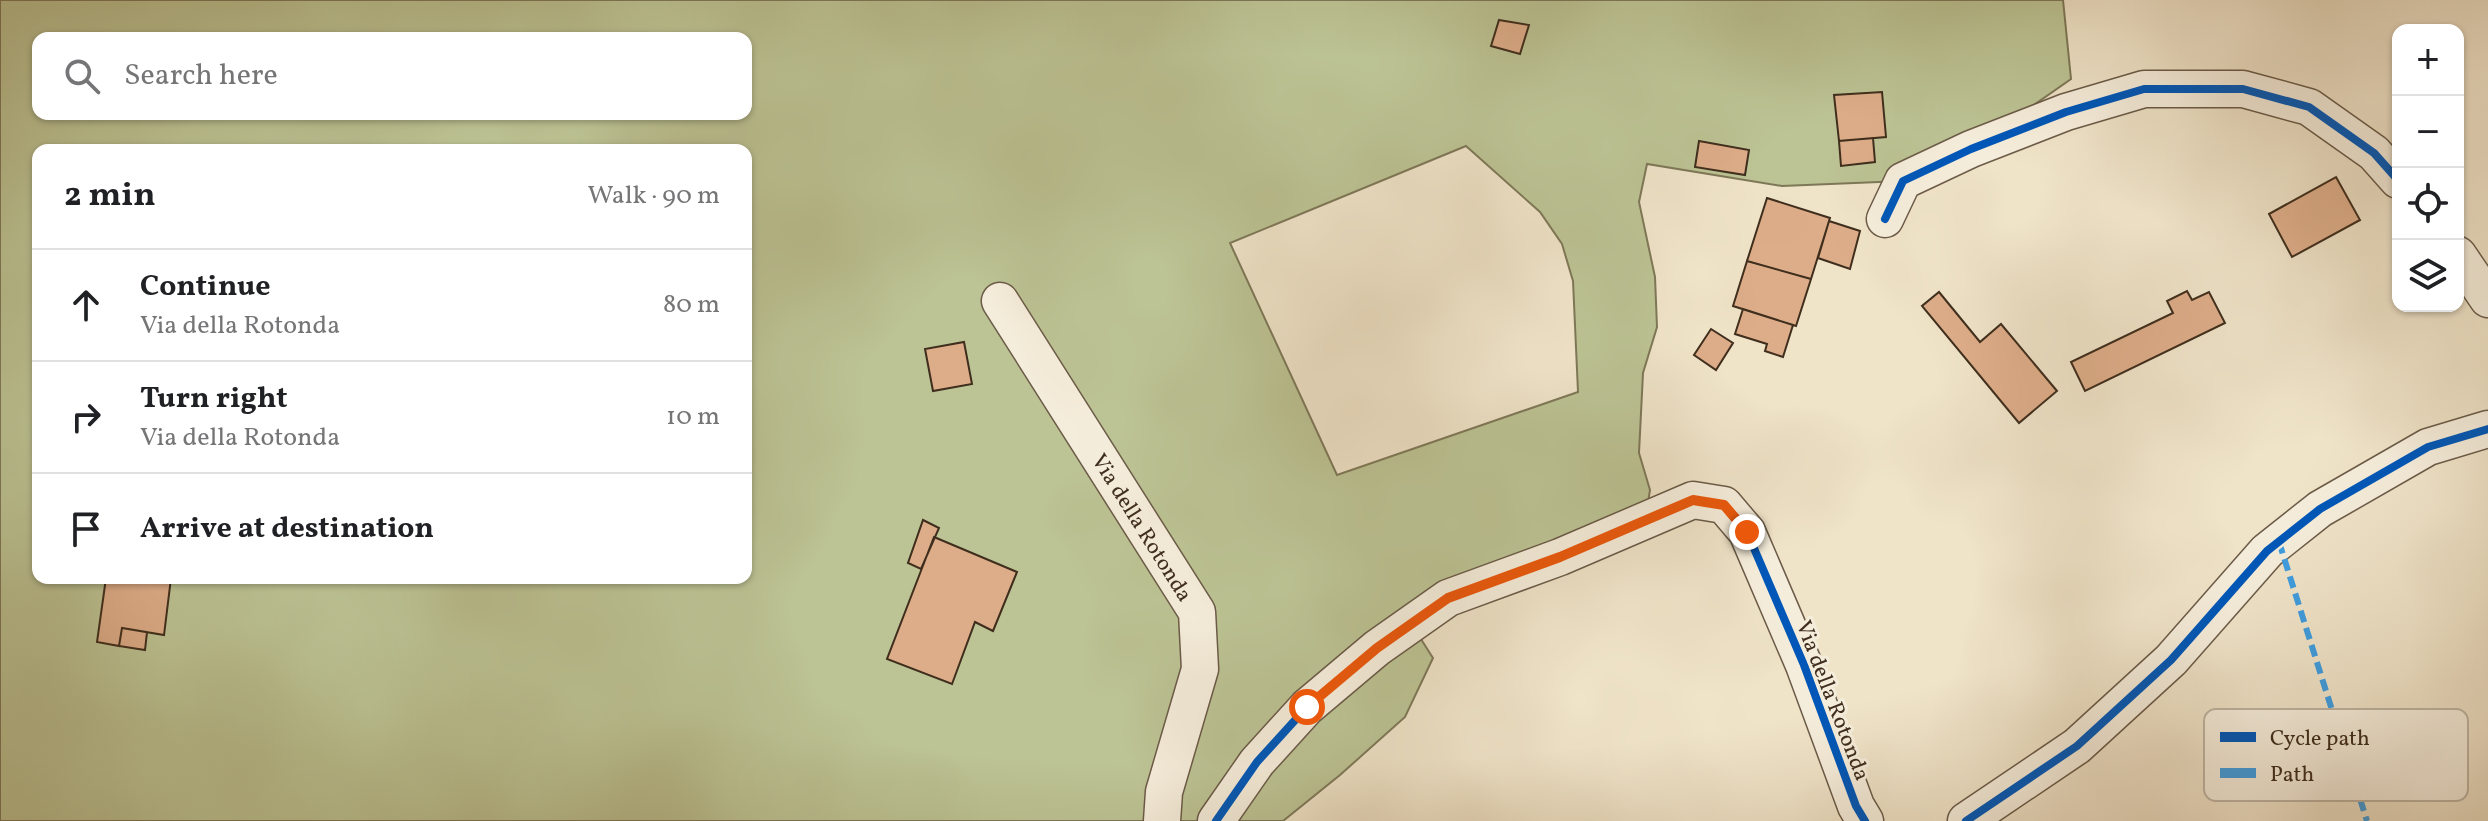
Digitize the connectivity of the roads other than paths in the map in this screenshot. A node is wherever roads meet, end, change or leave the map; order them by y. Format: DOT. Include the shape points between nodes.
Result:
graph roads {
  1 [pos="2392,173"];
  2 [pos="1885,219"];
  3 [pos="2464,264"];
  4 [pos="2488,299"];
  5 [pos="1000,301"];
  6 [pos="2488,429"];
  7 [pos="1162,821"];
  8 [pos="1216,821"];
  9 [pos="1865,821"];
  10 [pos="1966,821"];
  1 -- 2 [label="street" via="2374,153 2309,107 2243,89 2144,89 2066,112 1903,181"];
  3 -- 4 [label="street"];
  5 -- 7 [label="street, Via della Rotonda" via="1197,612 1200,669 1164,792"];
  6 -- 10 [label="street" via="2428,447 2320,509 2267,551 2171,660 2077,746"];
  8 -- 9 [label="street, Via della Rotonda" via="1257,762 1307,707 1448,598 1693,500 1724,505 1747,532"];
}
